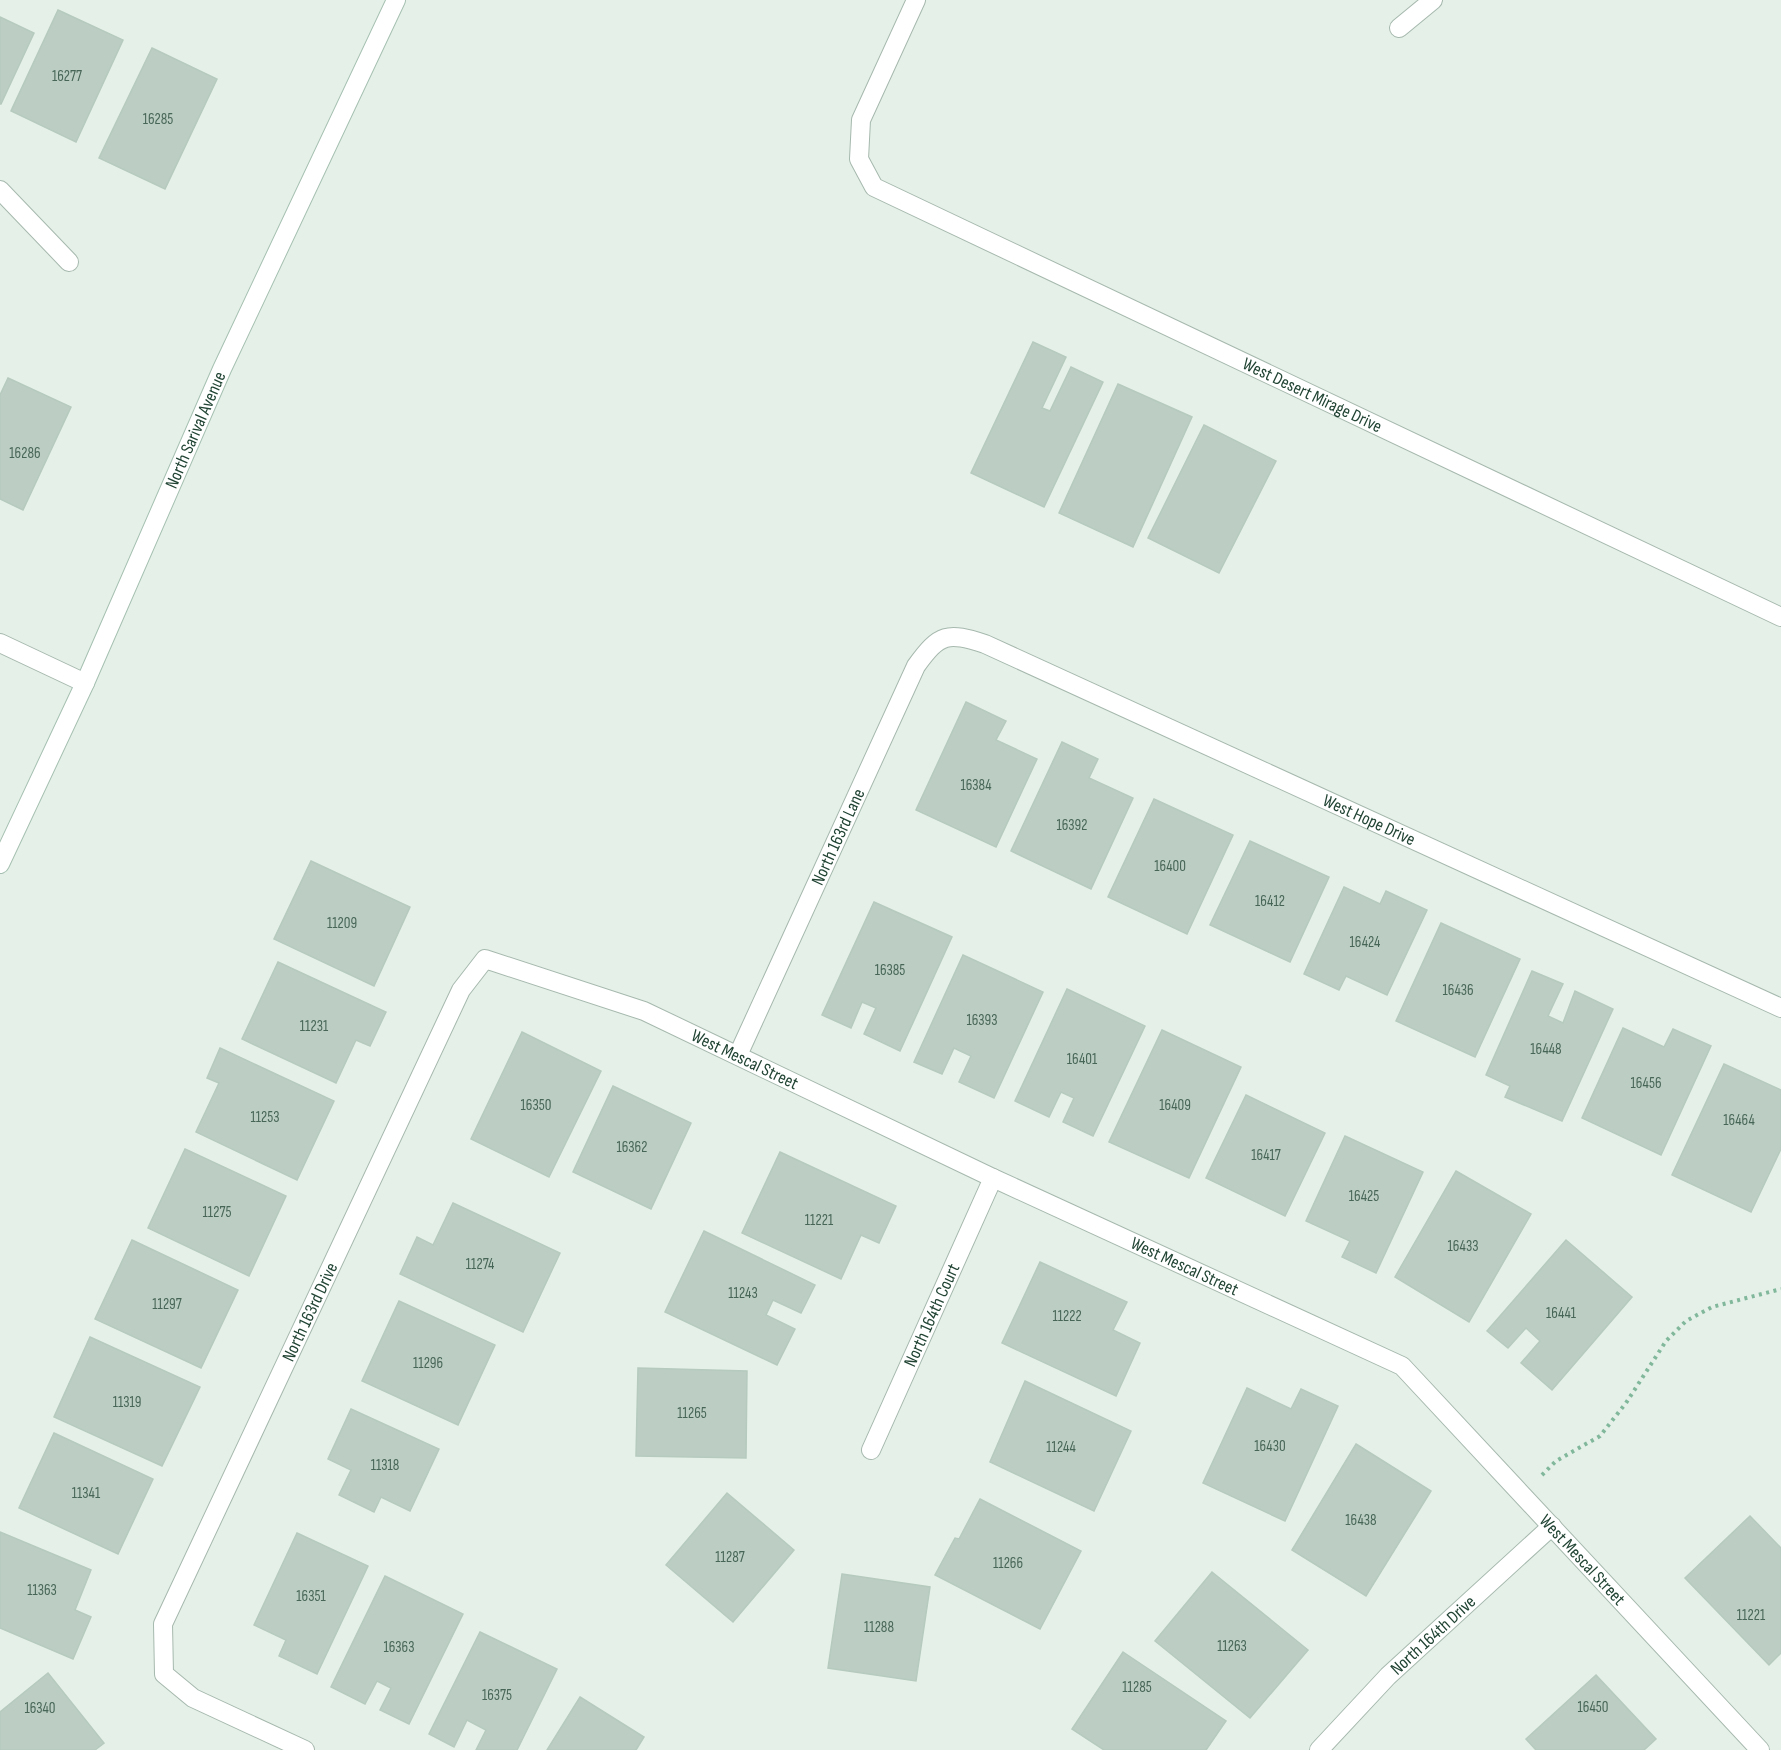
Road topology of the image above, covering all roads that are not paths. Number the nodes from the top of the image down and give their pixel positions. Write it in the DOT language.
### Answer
graph roads {
  1 [pos="396,0"];
  2 [pos="916,0"];
  3 [pos="1433,0"];
  4 [pos="1399,28"];
  5 [pos="0,190"];
  6 [pos="69,262"];
  7 [pos="1781,616"];
  8 [pos="956,635"];
  9 [pos="0,643"];
  10 [pos="85,683"];
  11 [pos="0,864"];
  12 [pos="485,958"];
  13 [pos="1781,1008"];
  14 [pos="738,1055"];
  15 [pos="993,1178"];
  16 [pos="871,1450"];
  17 [pos="1552,1526"];
  18 [pos="300,1749"];
  19 [pos="1318,1750"];
  20 [pos="1760,1750"];
  1 -- 10 [label="street, North Sarival Avenue"];
  2 -- 7 [label="street, West Desert Mirage Drive"];
  3 -- 4 [label="street"];
  5 -- 6 [label="street"];
  8 -- 13 [label="street, West Hope Drive"];
  8 -- 14 [label="street, North 163rd Lane"];
  9 -- 10 [label="street"];
  10 -- 11 [label="street, North Sarival Avenue"];
  12 -- 14 [label="street, West Mescal Street"];
  12 -- 18 [label="street, North 163rd Drive"];
  14 -- 15 [label="street, West Mescal Street"];
  15 -- 16 [label="street, North 164th Court"];
  15 -- 17 [label="street, West Mescal Street"];
  17 -- 19 [label="street, North 164th Drive"];
  17 -- 20 [label="street, West Mescal Street"];
}
